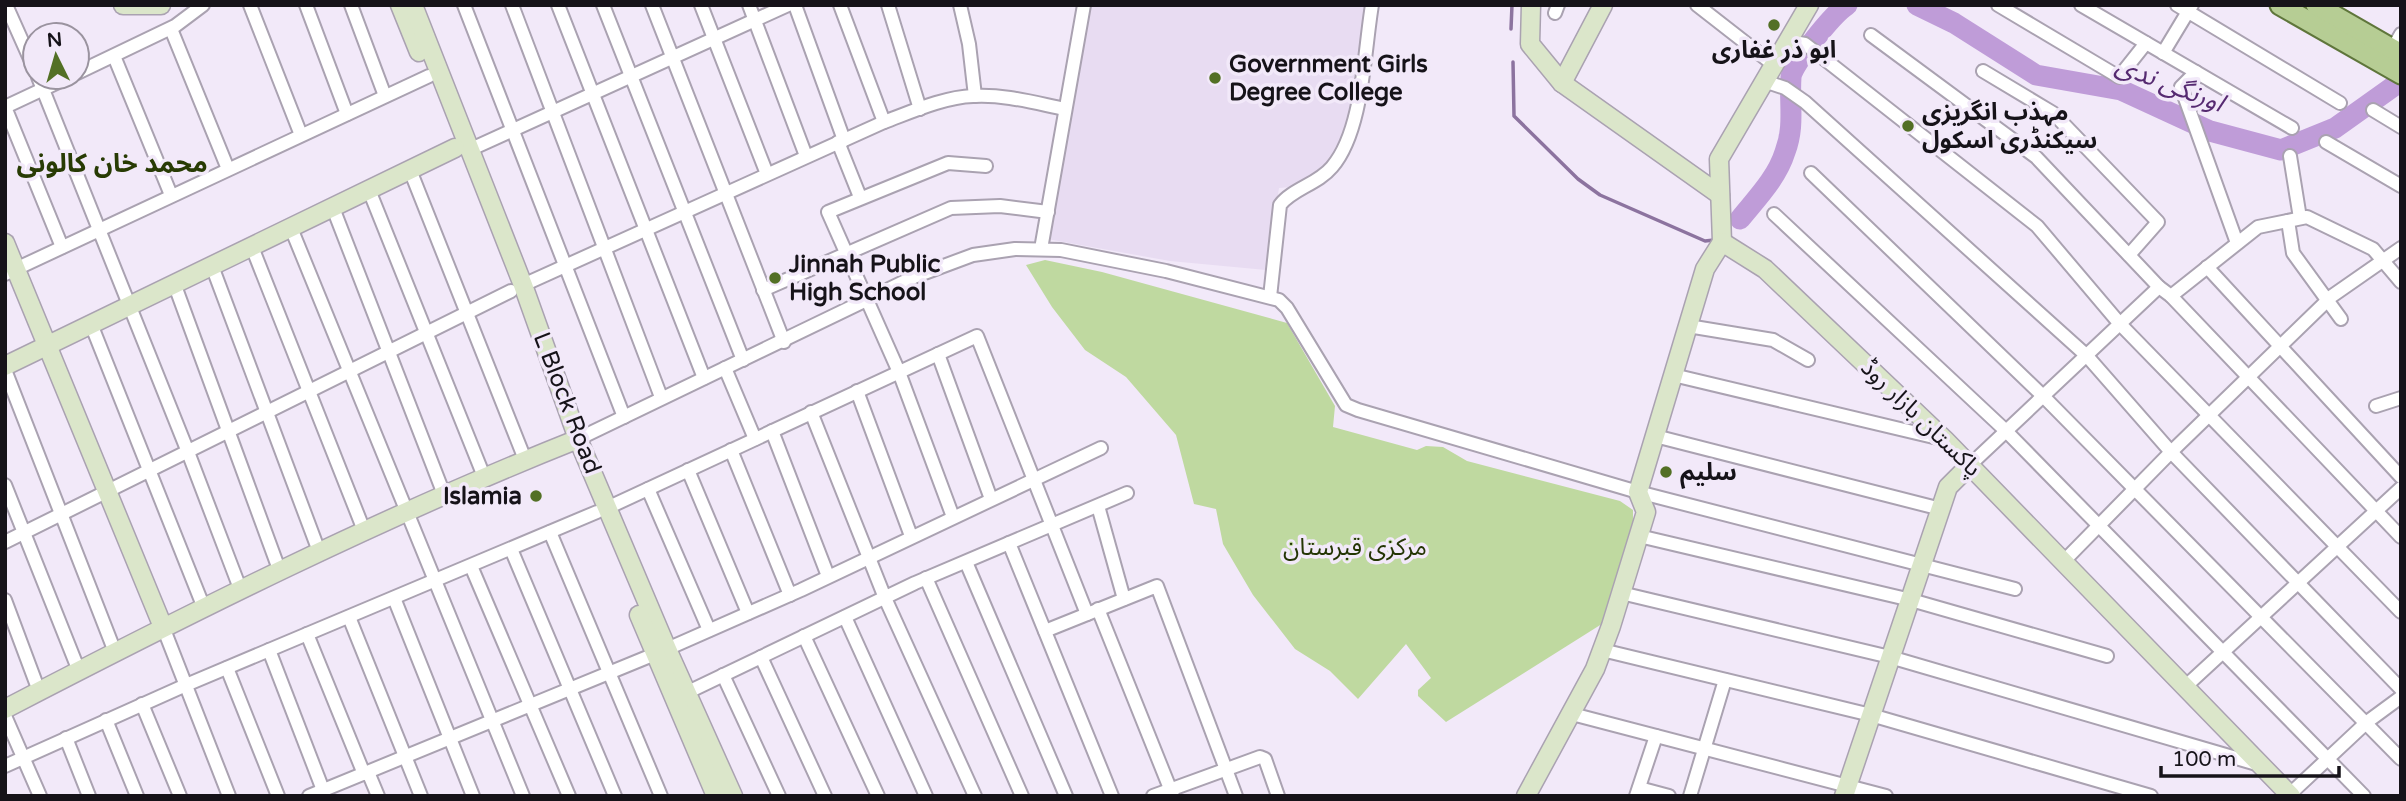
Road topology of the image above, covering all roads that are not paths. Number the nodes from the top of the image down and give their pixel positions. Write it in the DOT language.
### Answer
graph roads {
  1 [pos="6,5"];
  2 [pos="123,5"];
  3 [pos="161,5"];
  4 [pos="204,5"];
  5 [pos="250,5"];
  6 [pos="306,5"];
  7 [pos="351,5"];
  8 [pos="464,5"];
  9 [pos="512,5"];
  10 [pos="558,5"];
  11 [pos="603,5"];
  12 [pos="652,5"];
  13 [pos="701,5"];
  14 [pos="749,5"];
  15 [pos="788,5"];
  16 [pos="795,5"];
  17 [pos="840,5"];
  18 [pos="888,5"];
  19 [pos="960,5"];
  20 [pos="1084,5"];
  21 [pos="1372,5"];
  22 [pos="1531,5"];
  23 [pos="1603,5"];
  24 [pos="1697,5"];
  25 [pos="1998,5"];
  26 [pos="2081,5"];
  27 [pos="2280,5"];
  28 [pos="2316,5"];
  29 [pos="414,7"];
  30 [pos="2185,7"];
  31 [pos="1803,8"];
  32 [pos="754,19"];
  33 [pos="171,29"];
  34 [pos="1871,35"];
  35 [pos="714,37"];
  36 [pos="21,39"];
  37 [pos="1797,43"];
  38 [pos="2146,43"];
  39 [pos="2163,53"];
  40 [pos="114,56"];
  41 [pos="671,56"];
  42 [pos="2395,57"];
  43 [pos="1774,65"];
  44 [pos="91,67"];
  45 [pos="1983,71"];
  46 [pos="2196,72"];
  47 [pos="630,75"];
  48 [pos="429,76"];
  49 [pos="1764,82"];
  50 [pos="1562,83"];
  51 [pos="29,91"];
  52 [pos="44,91"];
  53 [pos="591,94"];
  54 [pos="384,96"];
  55 [pos="975,96"];
  56 [pos="2340,103"];
  57 [pos="920,109"];
  58 [pos="1066,109"];
  59 [pos="2373,110"];
  60 [pos="552,112"];
  61 [pos="347,114"];
  62 [pos="884,122"];
  63 [pos="2401,127"];
  64 [pos="2292,128"];
  65 [pos="511,131"];
  66 [pos="301,135"];
  67 [pos="841,141"];
  68 [pos="2326,142"];
  69 [pos="462,149"];
  70 [pos="806,156"];
  71 [pos="2290,156"];
  72 [pos="986,166"];
  73 [pos="228,169"];
  74 [pos="410,170"];
  75 [pos="1811,173"];
  76 [pos="767,174"];
  77 [pos="2401,186"];
  78 [pos="369,190"];
  79 [pos="724,194"];
  80 [pos="171,195"];
  81 [pos="1720,195"];
  82 [pos="860,197"];
  83 [pos="333,208"];
  84 [pos="682,212"];
  85 [pos="1048,212"];
  86 [pos="1774,214"];
  87 [pos="2294,220"];
  88 [pos="99,228"];
  89 [pos="291,228"];
  90 [pos="644,230"];
  91 [pos="1722,242"];
  92 [pos="5,243"];
  93 [pos="2236,243"];
  94 [pos="62,247"];
  95 [pos="252,247"];
  96 [pos="2401,248"];
  97 [pos="602,249"];
  98 [pos="1041,249"];
  99 [pos="845,254"];
  100 [pos="2129,255"];
  101 [pos="2384,262"];
  102 [pos="212,266"];
  103 [pos="564,267"];
  104 [pos="2207,267"];
  105 [pos="10,271"];
  106 [pos="2401,282"];
  107 [pos="174,283"];
  108 [pos="2159,287"];
  109 [pos="517,288"];
  110 [pos="763,290"];
  111 [pos="2171,296"];
  112 [pos="1270,297"];
  113 [pos="867,301"];
  114 [pos="2327,301"];
  115 [pos="129,304"];
  116 [pos="467,313"];
  117 [pos="2341,319"];
  118 [pos="91,324"];
  119 [pos="2120,324"];
  120 [pos="1688,326"];
  121 [pos="428,332"];
  122 [pos="784,342"];
  123 [pos="47,345"];
  124 [pos="2281,345"];
  125 [pos="388,352"];
  126 [pos="939,354"];
  127 [pos="2087,356"];
  128 [pos="743,360"];
  129 [pos="1808,360"];
  130 [pos="5,368"];
  131 [pos="725,368"];
  132 [pos="899,372"];
  133 [pos="348,373"];
  134 [pos="1673,375"];
  135 [pos="704,378"];
  136 [pos="2248,379"];
  137 [pos="857,391"];
  138 [pos="310,392"];
  139 [pos="2043,396"];
  140 [pos="661,397"];
  141 [pos="2401,398"];
  142 [pos="2376,406"];
  143 [pos="811,412"];
  144 [pos="267,413"];
  145 [pos="2210,415"];
  146 [pos="624,416"];
  147 [pos="772,430"];
  148 [pos="2006,431"];
  149 [pos="227,432"];
  150 [pos="1655,436"];
  151 [pos="755,439"];
  152 [pos="573,440"];
  153 [pos="1945,440"];
  154 [pos="1101,448"];
  155 [pos="731,450"];
  156 [pos="188,452"];
  157 [pos="2171,452"];
  158 [pos="526,461"];
  159 [pos="1970,465"];
  160 [pos="688,470"];
  161 [pos="150,471"];
  162 [pos="2401,477"];
  163 [pos="1036,478"];
  164 [pos="485,479"];
  165 [pos="5,485"];
  166 [pos="2401,488"];
  167 [pos="648,489"];
  168 [pos="2134,489"];
  169 [pos="108,492"];
  170 [pos="1638,492"];
  171 [pos="1127,493"];
  172 [pos="445,497"];
  173 [pos="991,499"];
  174 [pos="1098,506"];
  175 [pos="1941,509"];
  176 [pos="602,510"];
  177 [pos="2375,511"];
  178 [pos="407,513"];
  179 [pos="63,514"];
  180 [pos="953,517"];
  181 [pos="1053,525"];
  182 [pos="2100,525"];
  183 [pos="23,533"];
  184 [pos="365,533"];
  185 [pos="550,533"];
  186 [pos="911,536"];
  187 [pos="1639,536"];
  188 [pos="2401,537"];
  189 [pos="5,542"];
  190 [pos="1009,543"];
  191 [pos="2336,546"];
  192 [pos="511,549"];
  193 [pos="320,554"];
  194 [pos="867,556"];
  195 [pos="2064,561"];
  196 [pos="966,562"];
  197 [pos="1923,565"];
  198 [pos="471,566"];
  199 [pos="280,572"];
  200 [pos="828,576"];
  201 [pos="926,578"];
  202 [pos="434,582"];
  203 [pos="2297,582"];
  204 [pos="2015,589"];
  205 [pos="240,591"];
  206 [pos="1621,593"];
  207 [pos="790,595"];
  208 [pos="394,598"];
  209 [pos="885,598"];
  210 [pos="1124,599"];
  211 [pos="5,600"];
  212 [pos="1911,600"];
  213 [pos="204,608"];
  214 [pos="1093,611"];
  215 [pos="2401,612"];
  216 [pos="748,613"];
  217 [pos="349,617"];
  218 [pos="845,617"];
  219 [pos="2259,617"];
  220 [pos="163,627"];
  221 [pos="709,630"];
  222 [pos="1045,631"];
  223 [pos="307,635"];
  224 [pos="804,636"];
  225 [pos="269,650"];
  226 [pos="1602,650"];
  227 [pos="661,651"];
  228 [pos="115,652"];
  229 [pos="2222,652"];
  230 [pos="2107,656"];
  231 [pos="761,657"];
  232 [pos="1890,657"];
  233 [pos="227,668"];
  234 [pos="79,671"];
  235 [pos="609,673"];
  236 [pos="723,675"];
  237 [pos="1725,680"];
  238 [pos="186,685"];
  239 [pos="2186,686"];
  240 [pos="2401,689"];
  241 [pos="570,690"];
  242 [pos="39,691"];
  243 [pos="686,693"];
  244 [pos="2401,697"];
  245 [pos="142,704"];
  246 [pos="531,706"];
  247 [pos="5,709"];
  248 [pos="1572,714"];
  249 [pos="1871,715"];
  250 [pos="5,716"];
  251 [pos="106,720"];
  252 [pos="492,722"];
  253 [pos="2367,722"];
  254 [pos="1656,736"];
  255 [pos="66,738"];
  256 [pos="450,739"];
  257 [pos="1704,748"];
  258 [pos="24,757"];
  259 [pos="406,757"];
  260 [pos="2328,758"];
  261 [pos="2401,759"];
  262 [pos="5,766"];
  263 [pos="2262,766"];
  264 [pos="1226,770"];
  265 [pos="366,773"];
  266 [pos="332,790"];
  267 [pos="1845,791"];
  268 [pos="1171,792"];
  269 [pos="1638,792"];
  270 [pos="711,794"];
  271 [pos="2290,795"];
  272 [pos="40,796"];
  273 [pos="89,796"];
  274 [pos="137,796"];
  275 [pos="180,796"];
  276 [pos="229,796"];
  277 [pos="278,796"];
  278 [pos="309,796"];
  279 [pos="378,796"];
  280 [pos="421,796"];
  281 [pos="473,796"];
  282 [pos="523,796"];
  283 [pos="569,796"];
  284 [pos="615,796"];
  285 [pos="661,796"];
  286 [pos="733,796"];
  287 [pos="779,796"];
  288 [pos="825,796"];
  289 [pos="878,796"];
  290 [pos="926,796"];
  291 [pos="975,796"];
  292 [pos="1021,796"];
  293 [pos="1066,796"];
  294 [pos="1112,796"];
  295 [pos="1153,796"];
  296 [pos="1236,796"];
  297 [pos="1278,796"];
  298 [pos="1526,796"];
  299 [pos="1669,796"];
  300 [pos="1690,796"];
  301 [pos="1886,796"];
  302 [pos="2151,796"];
  303 [pos="2364,796"];
  1 -- 36 [label="street"];
  2 -- 3 [label="street"];
  4 -- 33 [label="street"];
  5 -- 66 [label="street"];
  6 -- 61 [label="street"];
  7 -- 54 [label="street"];
  8 -- 65 [label="street"];
  9 -- 60 [label="street"];
  10 -- 53 [label="street"];
  11 -- 47 [label="street"];
  12 -- 41 [label="street"];
  13 -- 35 [label="street"];
  14 -- 32 [label="street"];
  15 -- 32 [label="street"];
  16 -- 67 [label="street"];
  17 -- 62 [label="street"];
  18 -- 57 [label="street"];
  19 -- 55 [label="street"];
  20 -- 58 [label="street"];
  21 -- 112 [label="street"];
  22 -- 50 [label="street"];
  23 -- 50 [label="street"];
  24 -- 43 [label="street"];
  25 -- 38 [label="street"];
  26 -- 38 [label="street"];
  27 -- 42 [label="main road"];
  28 -- 42 [label="main road"];
  29 -- 48 [label="street, L Block Road"];
  29 -- 69 [label="street, L Block Road"];
  30 -- 39 [label="street"];
  30 -- 56 [label="street"];
  31 -- 37 [label="street"];
  32 -- 35 [label="street"];
  32 -- 70 [label="street"];
  33 -- 40 [label="street"];
  33 -- 73 [label="street"];
  34 -- 100 [label="street"];
  35 -- 41 [label="street"];
  35 -- 76 [label="street"];
  37 -- 43 [label="street"];
  37 -- 119 [label="street"];
  38 -- 39 [label="street"];
  39 -- 46 [label="street"];
  40 -- 44 [label="street"];
  40 -- 80 [label="street"];
  41 -- 47 [label="street"];
  41 -- 79 [label="street"];
  43 -- 49 [label="street"];
  45 -- 100 [label="street"];
  46 -- 64 [label="street"];
  46 -- 93 [label="street"];
  47 -- 53 [label="street"];
  47 -- 84 [label="street"];
  48 -- 54 [label="street"];
  48 -- 69 [label="street, L Block Road"];
  49 -- 81 [label="street"];
  49 -- 127 [label="street"];
  50 -- 81 [label="street"];
  51 -- 94 [label="street"];
  52 -- 88 [label="street"];
  53 -- 60 [label="street"];
  53 -- 90 [label="street"];
  54 -- 61 [label="street"];
  55 -- 57 [label="street"];
  55 -- 58 [label="street"];
  57 -- 62 [label="street"];
  58 -- 85 [label="street"];
  59 -- 63 [label="street"];
  60 -- 65 [label="street"];
  60 -- 97 [label="street"];
  61 -- 66 [label="street"];
  62 -- 67 [label="street"];
  65 -- 69 [label="street"];
  65 -- 103 [label="street"];
  66 -- 73 [label="street"];
  67 -- 70 [label="street"];
  67 -- 82 [label="street"];
  68 -- 77 [label="street"];
  69 -- 74 [label="street"];
  69 -- 109 [label="street, L Block Road"];
  70 -- 76 [label="street"];
  71 -- 87 [label="street"];
  72 -- 82 [label="street"];
  73 -- 80 [label="street"];
  74 -- 78 [label="street"];
  74 -- 116 [label="street"];
  75 -- 139 [label="street"];
  76 -- 79 [label="street"];
  78 -- 83 [label="street"];
  78 -- 121 [label="street"];
  79 -- 84 [label="street"];
  79 -- 110 [label="street"];
  80 -- 88 [label="street"];
  81 -- 91 [label="street"];
  82 -- 99 [label="street"];
  83 -- 89 [label="street"];
  83 -- 125 [label="street"];
  84 -- 90 [label="street"];
  84 -- 128 [label="street"];
  85 -- 98 [label="street"];
  85 -- 99 [label="street"];
  86 -- 148 [label="street"];
  87 -- 93 [label="street"];
  87 -- 101 [label="street"];
  87 -- 114 [label="street"];
  88 -- 94 [label="street"];
  88 -- 115 [label="street"];
  89 -- 95 [label="street"];
  89 -- 133 [label="street"];
  90 -- 97 [label="street"];
  90 -- 135 [label="street"];
  91 -- 120 [label="street"];
  91 -- 153 [label="street, پاکستان بازار روڈ"];
  92 -- 105 [label="street"];
  93 -- 104 [label="street"];
  94 -- 105 [label="street"];
  95 -- 102 [label="street"];
  95 -- 138 [label="street"];
  96 -- 101 [label="street"];
  97 -- 103 [label="street"];
  97 -- 140 [label="street"];
  98 -- 112 [label="street"];
  98 -- 113 [label="street"];
  99 -- 110 [label="street"];
  99 -- 113 [label="street"];
  100 -- 108 [label="street"];
  101 -- 106 [label="street"];
  101 -- 114 [label="street"];
  102 -- 107 [label="street"];
  102 -- 144 [label="street"];
  103 -- 109 [label="street"];
  103 -- 146 [label="street"];
  104 -- 111 [label="street"];
  104 -- 124 [label="street"];
  105 -- 123 [label="street"];
  107 -- 115 [label="street"];
  107 -- 149 [label="street"];
  108 -- 111 [label="street"];
  108 -- 119 [label="street"];
  109 -- 116 [label="street"];
  109 -- 152 [label="street, L Block Road"];
  110 -- 122 [label="street"];
  111 -- 136 [label="street"];
  112 -- 170 [label="street"];
  113 -- 122 [label="street"];
  113 -- 132 [label="street"];
  114 -- 117 [label="street"];
  114 -- 124 [label="street"];
  115 -- 118 [label="street"];
  115 -- 156 [label="street"];
  116 -- 121 [label="street"];
  116 -- 158 [label="street"];
  118 -- 123 [label="street"];
  118 -- 161 [label="street"];
  119 -- 127 [label="street"];
  119 -- 145 [label="street"];
  120 -- 129 [label="street"];
  120 -- 134 [label="street"];
  121 -- 125 [label="street"];
  121 -- 164 [label="street"];
  122 -- 128 [label="street"];
  123 -- 130 [label="street"];
  123 -- 169 [label="street"];
  124 -- 136 [label="street"];
  124 -- 162 [label="street"];
  125 -- 133 [label="street"];
  125 -- 172 [label="street"];
  126 -- 132 [label="street"];
  126 -- 163 [label="street"];
  126 -- 173 [label="street"];
  127 -- 139 [label="street"];
  127 -- 157 [label="street"];
  128 -- 131 [label="street"];
  130 -- 179 [label="street"];
  131 -- 135 [label="street"];
  131 -- 151 [label="street"];
  132 -- 137 [label="street"];
  132 -- 180 [label="street"];
  133 -- 138 [label="street"];
  133 -- 178 [label="street"];
  134 -- 150 [label="street"];
  134 -- 153 [label="street"];
  135 -- 140 [label="street"];
  136 -- 145 [label="street"];
  136 -- 177 [label="street"];
  137 -- 143 [label="street"];
  137 -- 186 [label="street"];
  138 -- 144 [label="street"];
  138 -- 184 [label="street"];
  139 -- 148 [label="street"];
  139 -- 168 [label="street"];
  140 -- 146 [label="street"];
  141 -- 142 [label="street"];
  143 -- 147 [label="street"];
  143 -- 194 [label="street"];
  144 -- 149 [label="street"];
  144 -- 193 [label="street"];
  145 -- 157 [label="street"];
  145 -- 191 [label="street"];
  146 -- 152 [label="street"];
  147 -- 151 [label="street"];
  147 -- 200 [label="street"];
  148 -- 159 [label="street"];
  148 -- 182 [label="street"];
  149 -- 156 [label="street"];
  149 -- 199 [label="street"];
  150 -- 170 [label="street"];
  150 -- 175 [label="street"];
  151 -- 155 [label="street"];
  152 -- 158 [label="street"];
  152 -- 176 [label="street, L Block Road"];
  153 -- 159 [label="street, پاکستان بازار روڈ"];
  154 -- 163 [label="street"];
  155 -- 160 [label="street"];
  155 -- 207 [label="street"];
  156 -- 161 [label="street"];
  156 -- 205 [label="street"];
  157 -- 168 [label="street"];
  157 -- 203 [label="street"];
  158 -- 164 [label="street"];
  159 -- 175 [label="street"];
  159 -- 195 [label="street, پاکستان بازار روڈ"];
  160 -- 167 [label="street"];
  160 -- 216 [label="street"];
  161 -- 169 [label="street"];
  161 -- 213 [label="street"];
  163 -- 173 [label="street"];
  163 -- 181 [label="street"];
  164 -- 172 [label="street"];
  165 -- 183 [label="street"];
  166 -- 177 [label="street"];
  167 -- 176 [label="street"];
  167 -- 221 [label="street"];
  168 -- 182 [label="street"];
  168 -- 219 [label="street"];
  169 -- 179 [label="street"];
  169 -- 220 [label="street"];
  170 -- 187 [label="street"];
  170 -- 197 [label="street"];
  171 -- 174 [label="street"];
  172 -- 178 [label="street"];
  173 -- 180 [label="street"];
  174 -- 181 [label="street"];
  174 -- 210 [label="street"];
  175 -- 197 [label="street"];
  176 -- 185 [label="street"];
  176 -- 227 [label="street, L Block Road"];
  177 -- 188 [label="street"];
  177 -- 191 [label="street"];
  178 -- 184 [label="street"];
  178 -- 202 [label="street"];
  179 -- 183 [label="street"];
  179 -- 228 [label="street"];
  180 -- 186 [label="street"];
  181 -- 190 [label="street"];
  181 -- 214 [label="street"];
  182 -- 195 [label="street"];
  182 -- 229 [label="street"];
  183 -- 189 [label="street"];
  183 -- 234 [label="street"];
  184 -- 193 [label="street"];
  185 -- 192 [label="street"];
  185 -- 235 [label="street"];
  186 -- 194 [label="street"];
  187 -- 206 [label="street"];
  187 -- 212 [label="street"];
  190 -- 196 [label="street"];
  190 -- 222 [label="street"];
  191 -- 203 [label="street"];
  191 -- 215 [label="street"];
  192 -- 198 [label="street"];
  192 -- 241 [label="street"];
  193 -- 199 [label="street"];
  194 -- 200 [label="street"];
  194 -- 209 [label="street"];
  195 -- 239 [label="street, پاکستان بازار روڈ"];
  196 -- 201 [label="street"];
  196 -- 293 [label="street"];
  197 -- 204 [label="street"];
  197 -- 212 [label="street"];
  198 -- 202 [label="street"];
  198 -- 246 [label="street"];
  199 -- 205 [label="street"];
  200 -- 207 [label="street"];
  201 -- 209 [label="street"];
  201 -- 292 [label="street"];
  202 -- 208 [label="street"];
  202 -- 252 [label="street"];
  203 -- 219 [label="street"];
  203 -- 240 [label="street"];
  205 -- 213 [label="street"];
  206 -- 226 [label="street"];
  206 -- 232 [label="street"];
  207 -- 216 [label="street"];
  208 -- 217 [label="street"];
  208 -- 256 [label="street"];
  209 -- 218 [label="street"];
  209 -- 291 [label="street"];
  210 -- 214 [label="street"];
  210 -- 264 [label="street"];
  211 -- 242 [label="street"];
  212 -- 230 [label="street"];
  212 -- 232 [label="street"];
  213 -- 220 [label="street"];
  214 -- 222 [label="street"];
  214 -- 268 [label="street"];
  216 -- 221 [label="street"];
  217 -- 223 [label="street"];
  217 -- 259 [label="street"];
  218 -- 224 [label="street"];
  218 -- 290 [label="street"];
  219 -- 229 [label="street"];
  219 -- 253 [label="street"];
  220 -- 228 [label="street"];
  220 -- 238 [label="street"];
  221 -- 227 [label="street"];
  222 -- 294 [label="street"];
  223 -- 225 [label="street"];
  223 -- 265 [label="street"];
  224 -- 231 [label="street"];
  224 -- 289 [label="street"];
  225 -- 233 [label="street"];
  225 -- 266 [label="street"];
  226 -- 237 [label="street"];
  226 -- 248 [label="street"];
  227 -- 235 [label="street"];
  227 -- 243 [label="street, L Block Road"];
  227 -- 270 [label="street, L Block Road"];
  228 -- 234 [label="street"];
  229 -- 239 [label="street"];
  229 -- 260 [label="street"];
  231 -- 236 [label="street"];
  231 -- 288 [label="street"];
  232 -- 249 [label="street"];
  232 -- 263 [label="street"];
  233 -- 238 [label="street"];
  233 -- 277 [label="street"];
  234 -- 242 [label="street"];
  235 -- 241 [label="street"];
  235 -- 285 [label="street"];
  236 -- 243 [label="street"];
  236 -- 287 [label="street"];
  237 -- 249 [label="street"];
  237 -- 257 [label="street"];
  238 -- 245 [label="street"];
  238 -- 276 [label="street"];
  239 -- 263 [label="street, پاکستان بازار روڈ"];
  241 -- 246 [label="street"];
  241 -- 284 [label="street"];
  242 -- 247 [label="street"];
  243 -- 286 [label="street, L Block Road"];
  244 -- 253 [label="street"];
  245 -- 251 [label="street"];
  245 -- 275 [label="street"];
  246 -- 252 [label="street"];
  246 -- 283 [label="street"];
  248 -- 254 [label="street"];
  248 -- 298 [label="street"];
  249 -- 267 [label="street"];
  249 -- 302 [label="street"];
  250 -- 258 [label="street"];
  251 -- 255 [label="street"];
  251 -- 274 [label="street"];
  252 -- 256 [label="street"];
  252 -- 282 [label="street"];
  253 -- 260 [label="street"];
  253 -- 261 [label="street"];
  254 -- 257 [label="street"];
  254 -- 269 [label="street"];
  255 -- 258 [label="street"];
  255 -- 273 [label="street"];
  256 -- 259 [label="street"];
  256 -- 281 [label="street"];
  257 -- 267 [label="street"];
  257 -- 300 [label="street"];
  258 -- 262 [label="street"];
  258 -- 272 [label="street"];
  259 -- 265 [label="street"];
  259 -- 280 [label="street"];
  260 -- 271 [label="street"];
  260 -- 303 [label="street"];
  263 -- 271 [label="street, پاکستان بازار روڈ"];
  264 -- 268 [label="street"];
  264 -- 296 [label="street"];
  264 -- 297 [label="street"];
  265 -- 266 [label="street"];
  265 -- 279 [label="street"];
  266 -- 278 [label="street"];
  267 -- 301 [label="street"];
  268 -- 295 [label="street"];
  269 -- 299 [label="street"];
}
